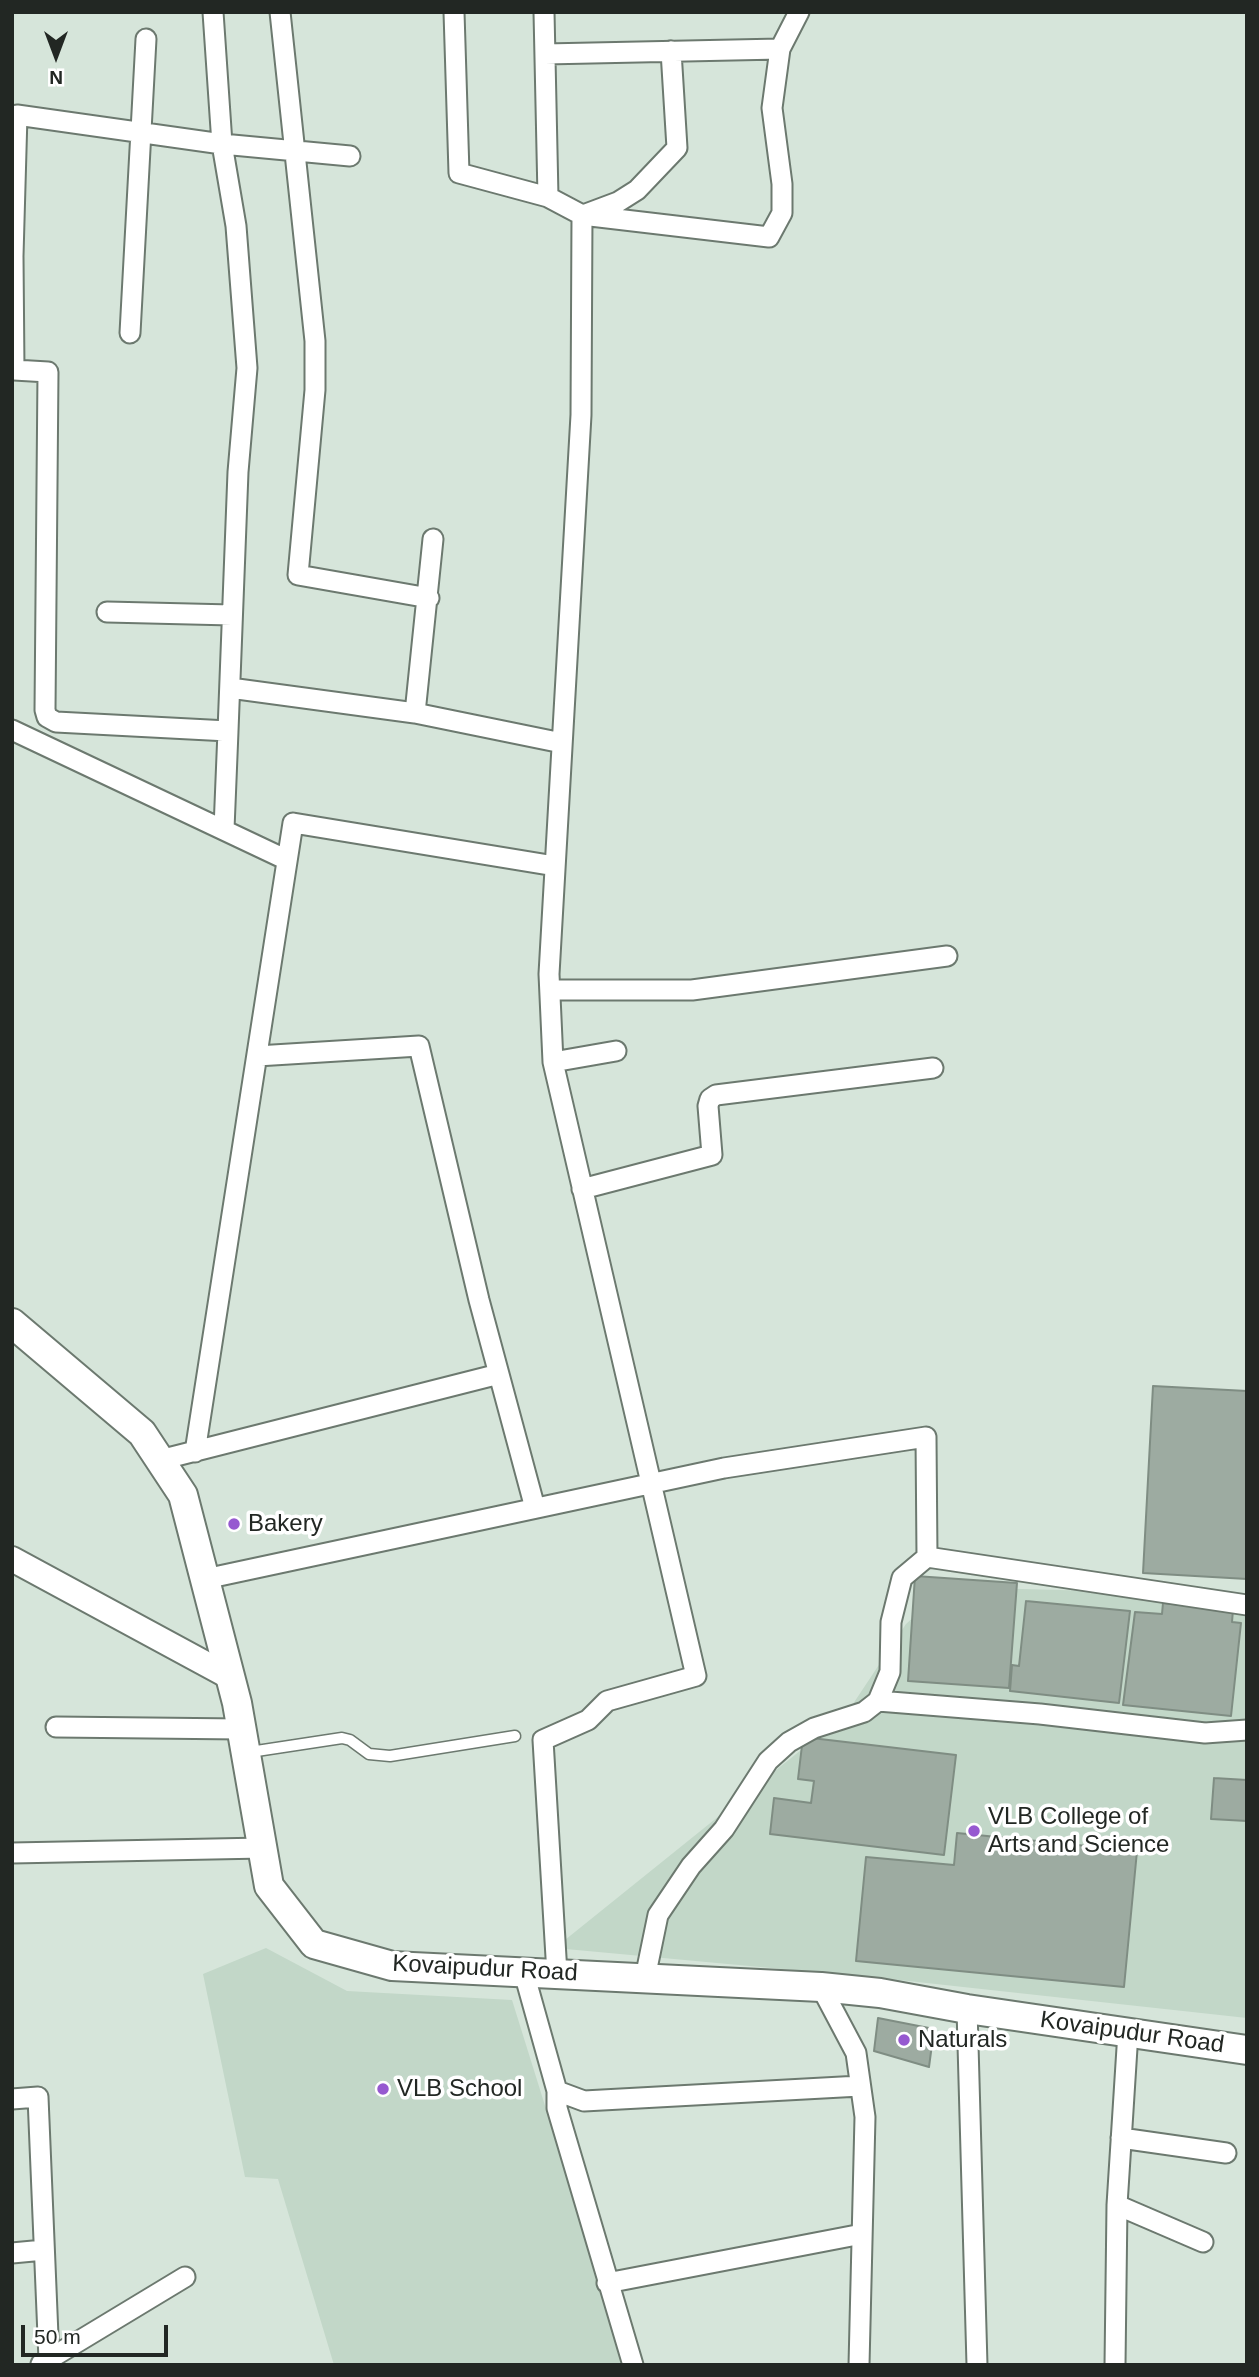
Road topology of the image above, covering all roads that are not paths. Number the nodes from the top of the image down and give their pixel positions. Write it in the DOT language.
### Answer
graph roads {
  1 [pos="213,12"];
  2 [pos="280,12"];
  3 [pos="454,12"];
  4 [pos="544,12"];
  5 [pos="799,12"];
  6 [pos="146,39"];
  7 [pos="780,49"];
  8 [pos="671,51"];
  9 [pos="545,54"];
  10 [pos="142,132"];
  11 [pos="222,144"];
  12 [pos="294,150"];
  13 [pos="350,156"];
  14 [pos="548,197"];
  15 [pos="582,215"];
  16 [pos="12,256"];
  17 [pos="130,333"];
  18 [pos="13,370"];
  19 [pos="433,539"];
  20 [pos="429,598"];
  21 [pos="107,612"];
  22 [pos="232,615"];
  23 [pos="230,688"];
  24 [pos="415,713"];
  25 [pos="12,730"];
  26 [pos="228,731"];
  27 [pos="562,743"];
  28 [pos="225,829"];
  29 [pos="287,860"];
  30 [pos="555,866"];
  31 [pos="947,956"];
  32 [pos="550,990"];
  33 [pos="615,1051"];
  34 [pos="257,1056"];
  35 [pos="553,1062"];
  36 [pos="933,1068"];
  37 [pos="582,1189"];
  38 [pos="12,1323"];
  39 [pos="499,1374"];
  40 [pos="195,1452"];
  41 [pos="160,1461"];
  42 [pos="649,1484"];
  43 [pos="535,1508"];
  44 [pos="927,1557"];
  45 [pos="12,1559"];
  46 [pos="205,1579"];
  47 [pos="1247,1605"];
  48 [pos="230,1677"];
  49 [pos="878,1701"];
  50 [pos="56,1727"];
  51 [pos="1247,1730"];
  52 [pos="515,1736"];
  53 [pos="244,1741"];
  54 [pos="263,1848"];
  55 [pos="12,1853"];
  56 [pos="524,1973"];
  57 [pos="557,1974"];
  58 [pos="645,1978"];
  59 [pos="821,1987"];
  60 [pos="967,2009"];
  61 [pos="1128,2032"];
  62 [pos="1247,2050"];
  63 [pos="860,2086"];
  64 [pos="557,2091"];
  65 [pos="12,2099"];
  66 [pos="1121,2138"];
  67 [pos="1226,2153"];
  68 [pos="1117,2206"];
  69 [pos="862,2234"];
  70 [pos="1203,2242"];
  71 [pos="44,2250"];
  72 [pos="12,2253"];
  73 [pos="185,2277"];
  74 [pos="607,2283"];
  75 [pos="44,2362"];
  76 [pos="633,2365"];
  77 [pos="859,2365"];
  78 [pos="977,2365"];
  79 [pos="1115,2365"];
  1 -- 11 [label="street"];
  2 -- 12 [label="street"];
  3 -- 14 [label="street"];
  4 -- 9 [label="street"];
  5 -- 7 [label="street"];
  6 -- 10 [label="street"];
  7 -- 8 [label="street"];
  7 -- 15 [label="street"];
  8 -- 9 [label="street"];
  8 -- 15 [label="street"];
  9 -- 14 [label="street"];
  10 -- 11 [label="street"];
  10 -- 16 [label="street"];
  10 -- 17 [label="street"];
  11 -- 12 [label="street"];
  11 -- 22 [label="street"];
  12 -- 13 [label="street"];
  12 -- 20 [label="street"];
  14 -- 15 [label="street"];
  15 -- 27 [label="street"];
  16 -- 18 [label="street"];
  18 -- 26 [label="street"];
  19 -- 20 [label="street"];
  20 -- 24 [label="street"];
  21 -- 22 [label="street"];
  22 -- 23 [label="street"];
  23 -- 24 [label="street"];
  23 -- 26 [label="street"];
  24 -- 27 [label="street"];
  25 -- 28 [label="street"];
  26 -- 28 [label="street"];
  27 -- 30 [label="street"];
  28 -- 29 [label="street"];
  29 -- 30 [label="street"];
  29 -- 34 [label="street"];
  30 -- 32 [label="street"];
  31 -- 32 [label="street"];
  32 -- 35 [label="street"];
  33 -- 35 [label="street"];
  34 -- 39 [label="street"];
  34 -- 40 [label="street"];
  35 -- 37 [label="street"];
  36 -- 37 [label="street"];
  37 -- 42 [label="street"];
  38 -- 41 [label="main road, Kovaipudur Road"];
  39 -- 40 [label="street"];
  39 -- 43 [label="street"];
  40 -- 41 [label="street"];
  41 -- 46 [label="main road, Kovaipudur Road"];
  42 -- 43 [label="street"];
  42 -- 44 [label="street"];
  42 -- 57 [label="street"];
  43 -- 46 [label="street"];
  44 -- 47 [label="street"];
  44 -- 49 [label="street"];
  45 -- 48 [label="street"];
  46 -- 48 [label="main road, Kovaipudur Road"];
  48 -- 53 [label="main road, Kovaipudur Road"];
  49 -- 51 [label="street"];
  49 -- 58 [label="street"];
  50 -- 53 [label="street"];
  52 -- 53 [label="lane"];
  53 -- 54 [label="main road, Kovaipudur Road"];
  54 -- 55 [label="street"];
  54 -- 56 [label="main road, Kovaipudur Road"];
  56 -- 57 [label="main road, Kovaipudur Road"];
  56 -- 64 [label="street"];
  57 -- 58 [label="main road, Kovaipudur Road"];
  58 -- 59 [label="main road, Kovaipudur Road"];
  59 -- 60 [label="main road, Kovaipudur Road"];
  59 -- 63 [label="street"];
  60 -- 61 [label="main road, Kovaipudur Road"];
  60 -- 78 [label="street"];
  61 -- 62 [label="main road, Kovaipudur Road"];
  61 -- 66 [label="street"];
  63 -- 64 [label="street"];
  63 -- 69 [label="street"];
  64 -- 74 [label="street"];
  65 -- 71 [label="street"];
  66 -- 67 [label="street"];
  66 -- 68 [label="street"];
  68 -- 70 [label="street"];
  68 -- 79 [label="street"];
  69 -- 74 [label="street"];
  69 -- 77 [label="street"];
  71 -- 72 [label="street"];
  71 -- 75 [label="street"];
  73 -- 75 [label="street"];
  74 -- 76 [label="street"];
}
